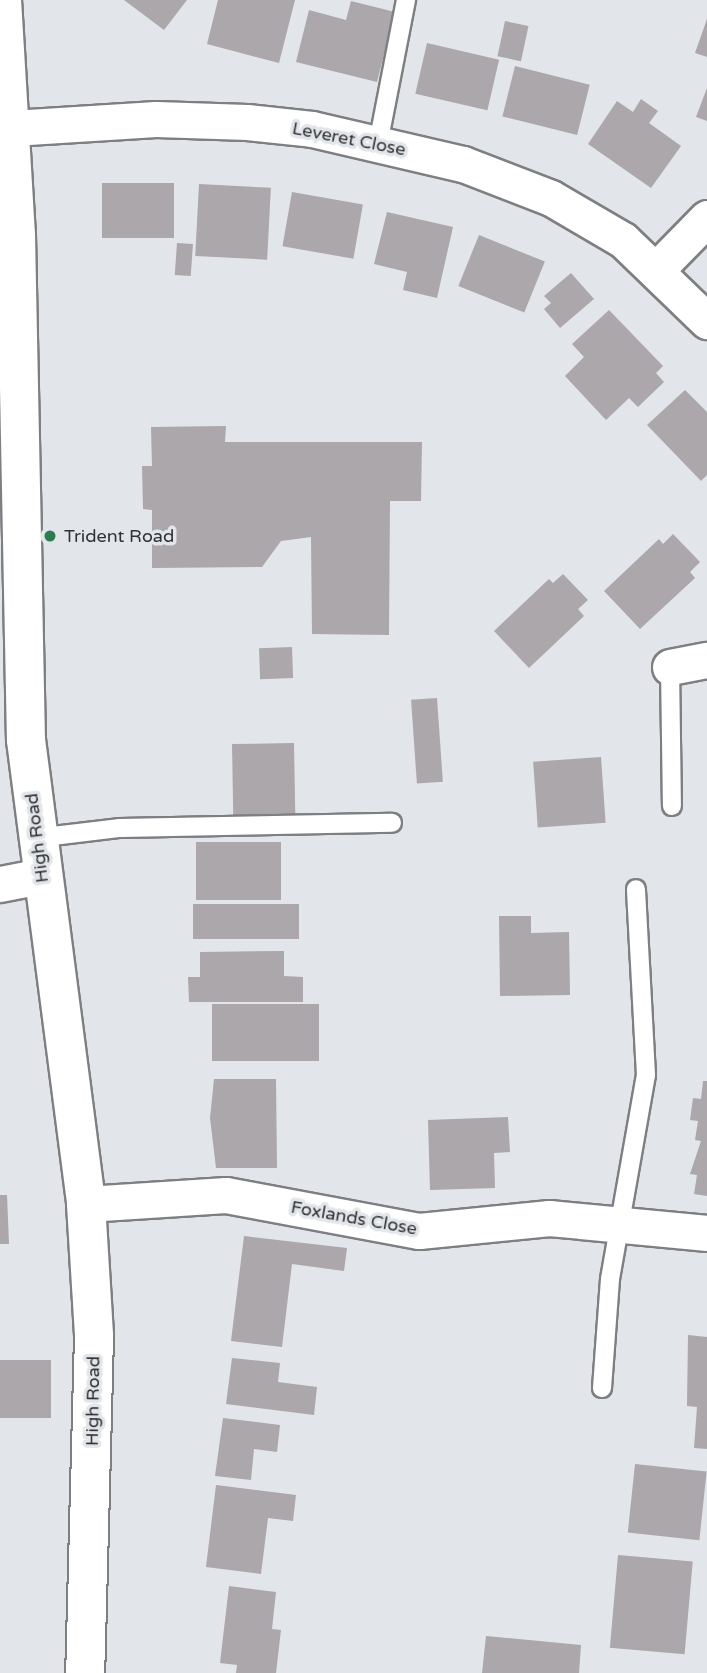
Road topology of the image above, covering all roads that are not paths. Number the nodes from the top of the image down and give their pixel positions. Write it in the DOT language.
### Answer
graph roads {
  1 [pos="2,0"];
  2 [pos="406,0"];
  3 [pos="12,128"];
  4 [pos="378,144"];
  5 [pos="707,218"];
  6 [pos="658,268"];
  7 [pos="707,321"];
  8 [pos="7,348"];
  9 [pos="11,641"];
  10 [pos="707,660"];
  11 [pos="670,667"];
  12 [pos="672,806"];
  13 [pos="392,823"];
  14 [pos="36,838"];
  15 [pos="41,876"];
  16 [pos="0,884"];
  17 [pos="636,889"];
  18 [pos="86,1204"];
  19 [pos="618,1224"];
  20 [pos="707,1233"];
  21 [pos="602,1388"];
  22 [pos="85,1673"];
  1 -- 3 [label="street, High Road"];
  2 -- 4 [label="lane"];
  3 -- 4 [label="street, Leveret Close"];
  3 -- 8 [label="street, High Road"];
  4 -- 6 [label="street, Leveret Close"];
  5 -- 6 [label="street"];
  6 -- 7 [label="street, Leveret Close"];
  8 -- 9 [label="street, High Road"];
  9 -- 14 [label="street, High Road"];
  10 -- 11 [label="street"];
  11 -- 12 [label="lane"];
  13 -- 14 [label="lane"];
  14 -- 15 [label="street, High Road"];
  15 -- 16 [label="street"];
  15 -- 18 [label="street, High Road"];
  17 -- 19 [label="lane"];
  18 -- 19 [label="street, Foxlands Close"];
  18 -- 22 [label="street, High Road"];
  19 -- 20 [label="street, Foxlands Close"];
  19 -- 21 [label="lane"];
}
